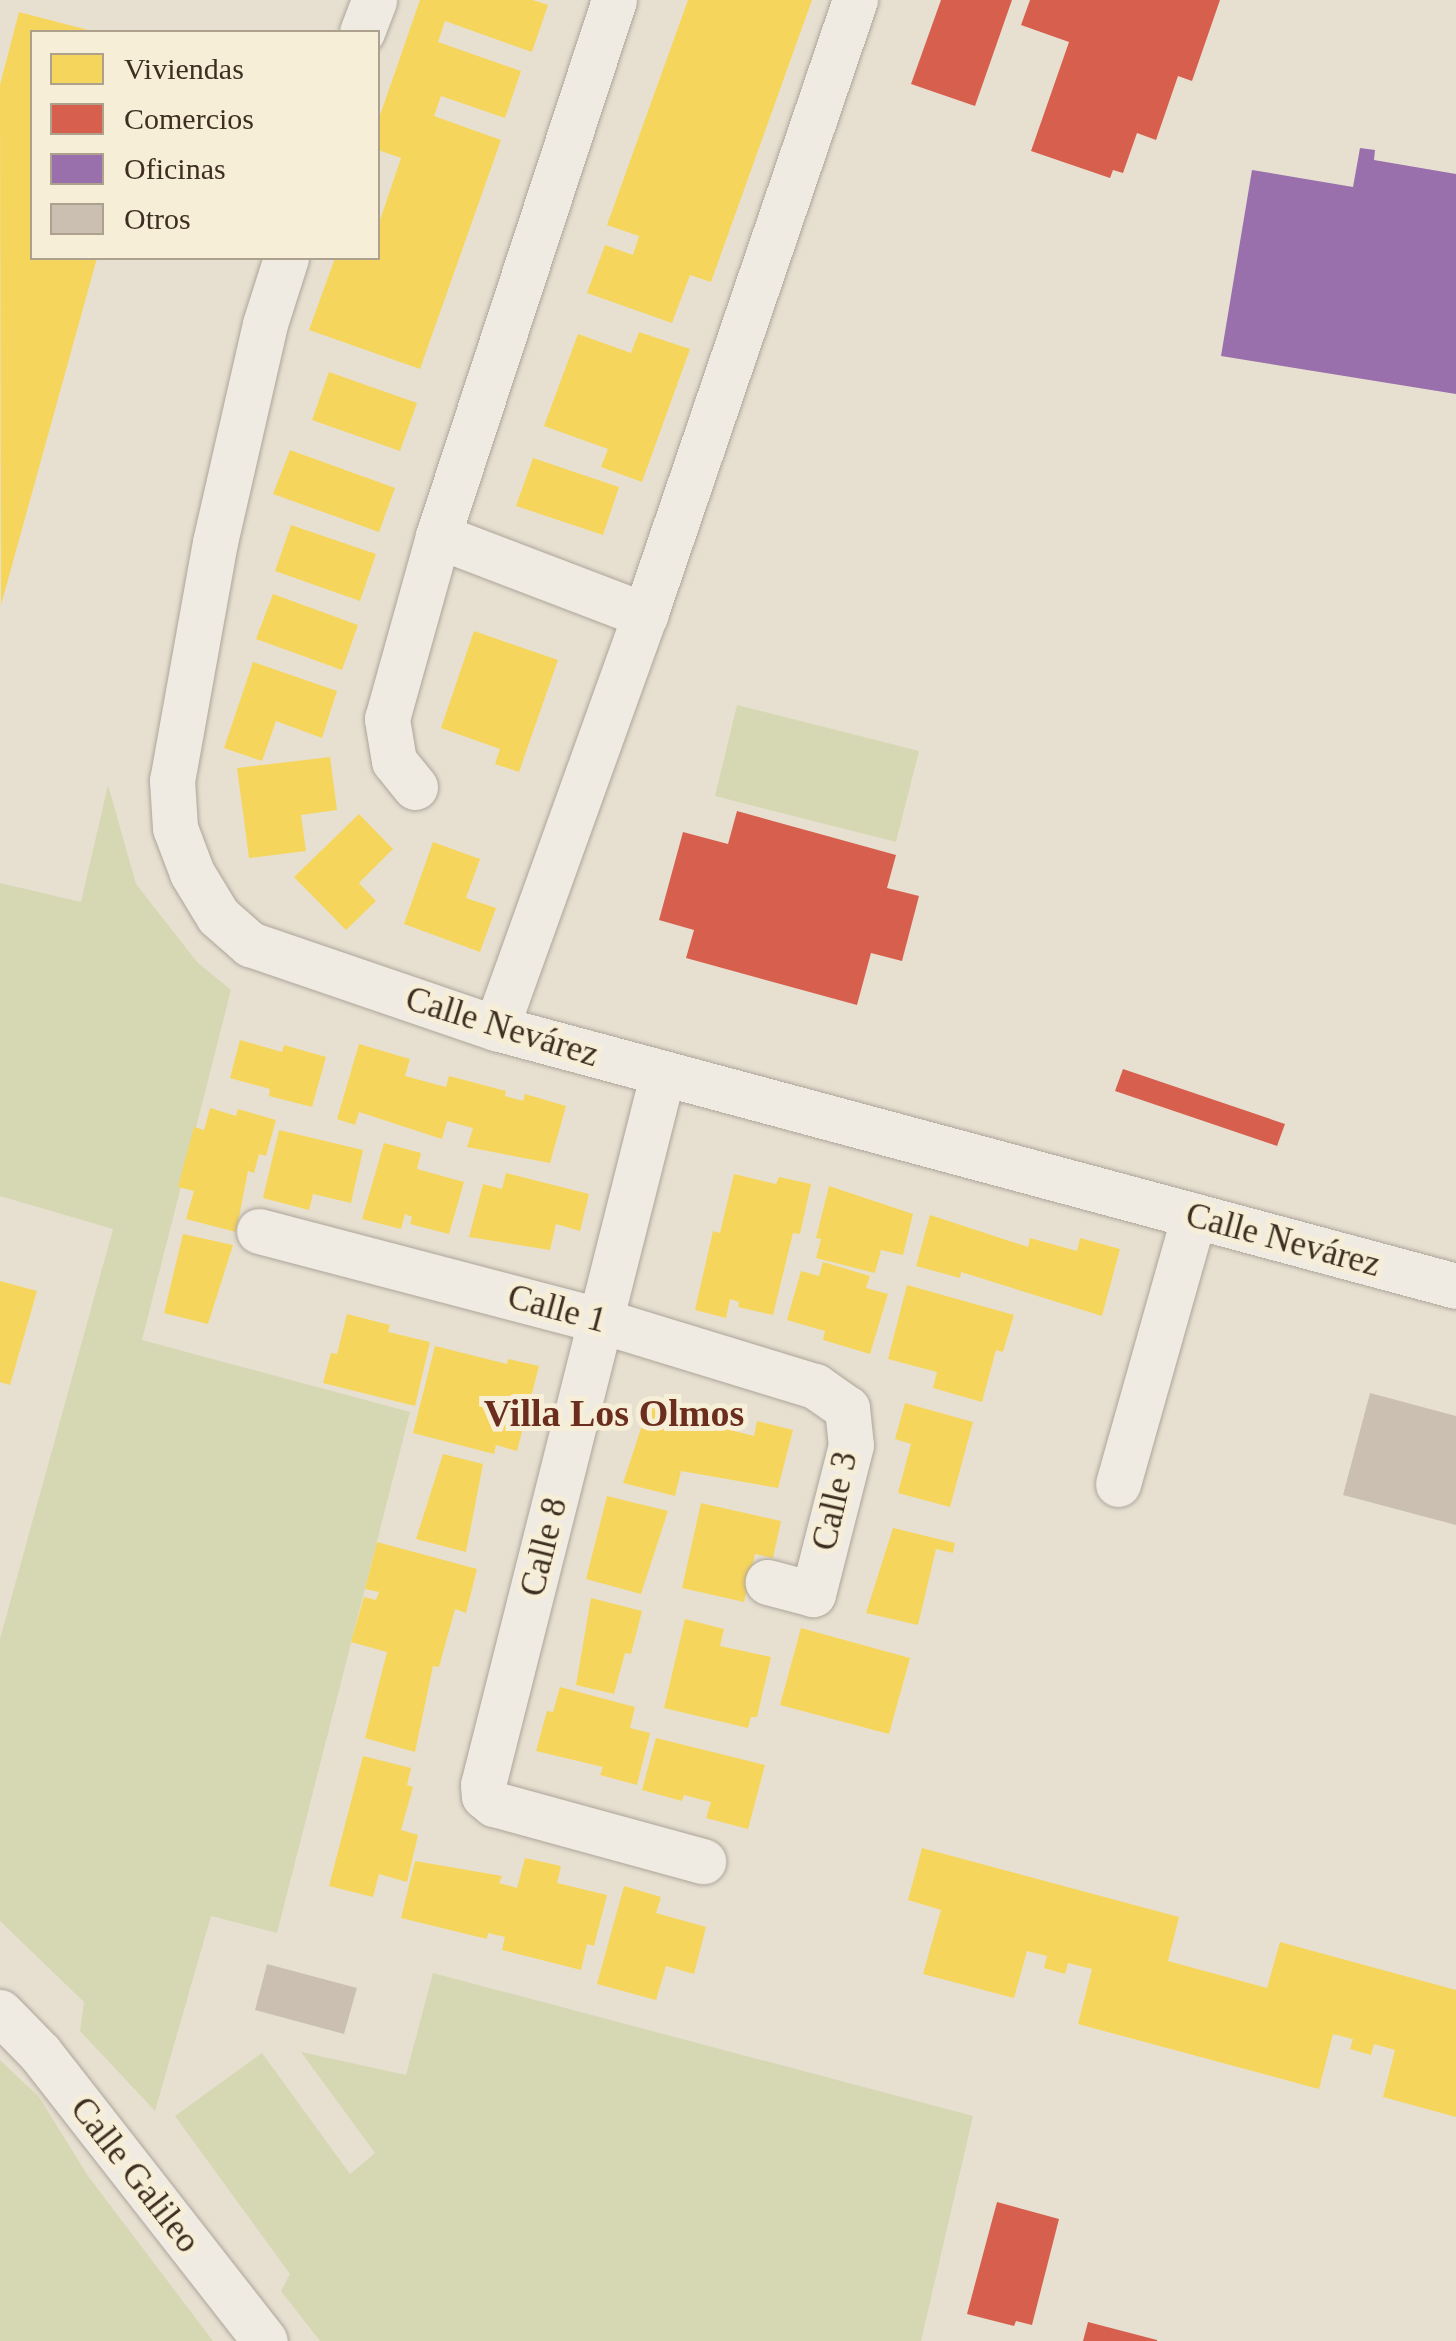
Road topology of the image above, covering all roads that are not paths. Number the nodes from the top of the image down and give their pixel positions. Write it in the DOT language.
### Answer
graph roads {
  1 [pos="374,0"];
  2 [pos="614,0"];
  3 [pos="855,0"];
  4 [pos="363,30"];
  5 [pos="285,260"];
  6 [pos="438,536"];
  7 [pos="645,615"];
  8 [pos="416,787"];
  9 [pos="496,1028"];
  10 [pos="662,1076"];
  11 [pos="1194,1216"];
  12 [pos="258,1230"];
  13 [pos="1456,1286"];
  14 [pos="602,1321"];
  15 [pos="847,1408"];
  16 [pos="1118,1484"];
  17 [pos="768,1582"];
  18 [pos="703,1861"];
  19 [pos="0,2012"];
  20 [pos="265,2341"];
  1 -- 4 [label="street"];
  2 -- 6 [label="street"];
  3 -- 7 [label="street"];
  5 -- 9 [label="street, Calle Nevárez"];
  6 -- 7 [label="street"];
  6 -- 8 [label="street"];
  7 -- 9 [label="street"];
  9 -- 10 [label="street, Calle Nevárez"];
  10 -- 11 [label="street, Calle Nevárez"];
  10 -- 14 [label="street, Calle 8"];
  11 -- 13 [label="street, Calle Nevárez"];
  11 -- 16 [label="street"];
  12 -- 14 [label="street, Calle 1"];
  14 -- 15 [label="street, Calle 1"];
  14 -- 18 [label="street, Calle 8"];
  15 -- 17 [label="street, Calle 3"];
  19 -- 20 [label="street, Calle Galileo"];
}
